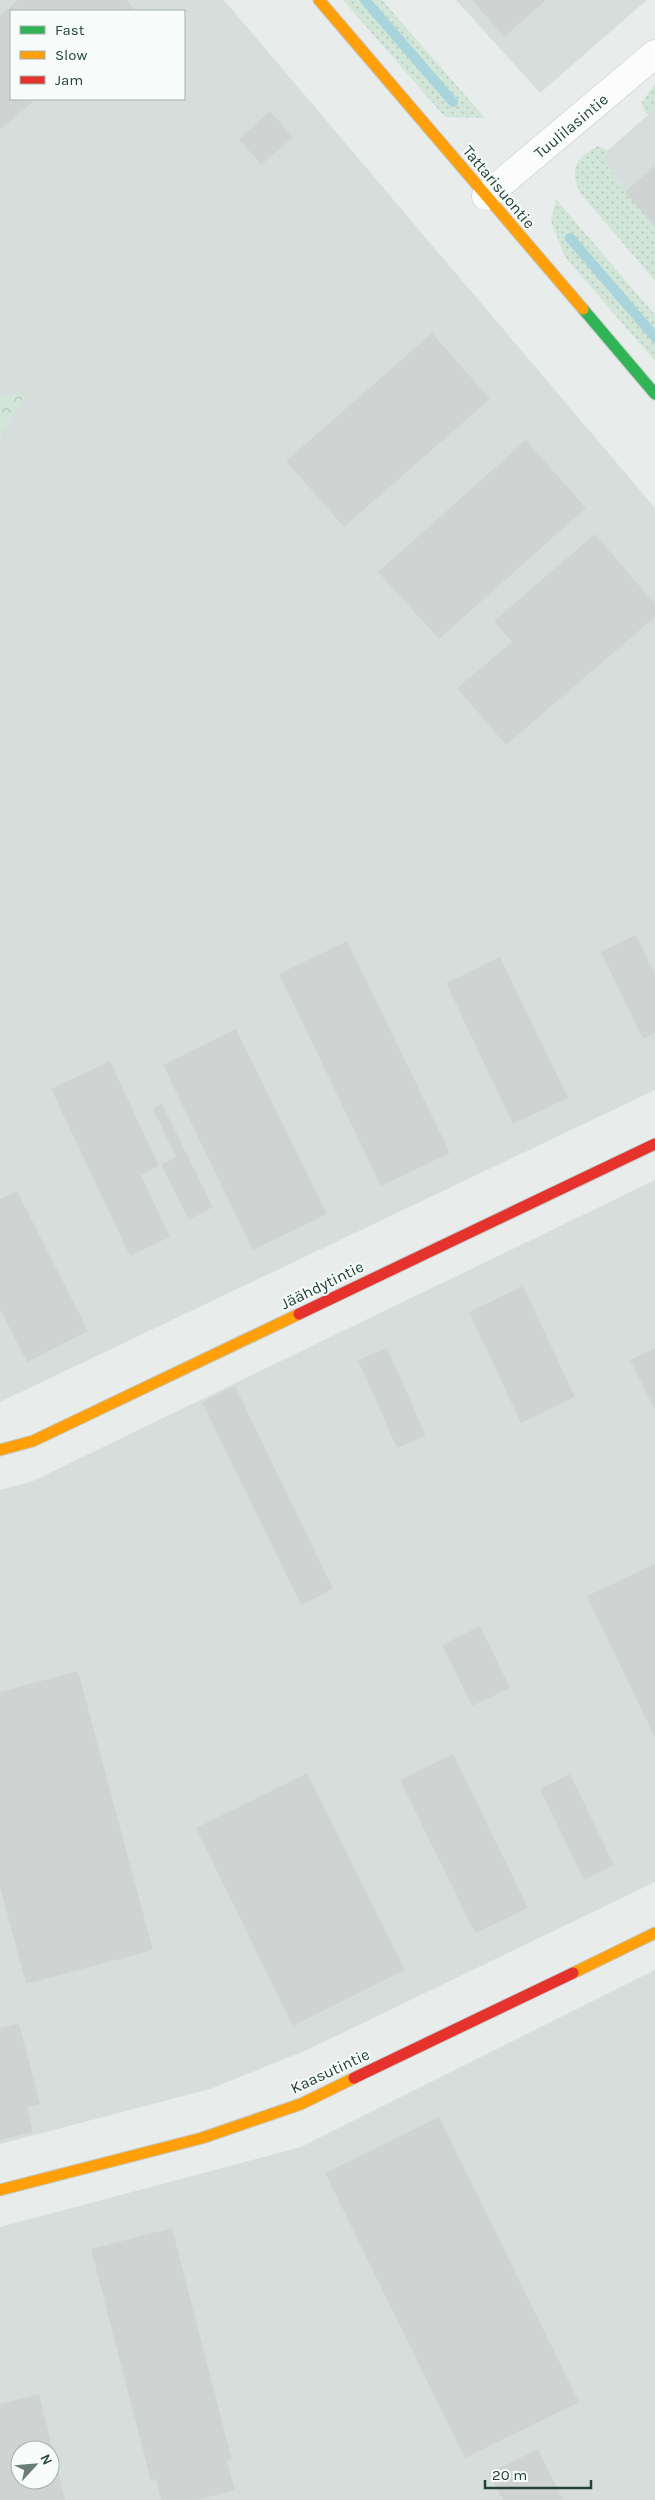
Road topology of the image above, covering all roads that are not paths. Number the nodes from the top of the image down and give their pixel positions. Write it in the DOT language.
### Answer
graph roads {
  1 [pos="319,0"];
  2 [pos="655,54"];
  3 [pos="486,196"];
  4 [pos="655,394"];
  5 [pos="655,1144"];
  6 [pos="0,1450"];
  7 [pos="655,1933"];
  8 [pos="0,2190"];
  1 -- 3 [label="street, Tattarisuontie"];
  2 -- 3 [label="street, Tuulilasintie"];
  3 -- 4 [label="street, Tattarisuontie"];
  5 -- 6 [label="street, Jäähdytintie"];
  7 -- 8 [label="street, Kaasutintie"];
}
